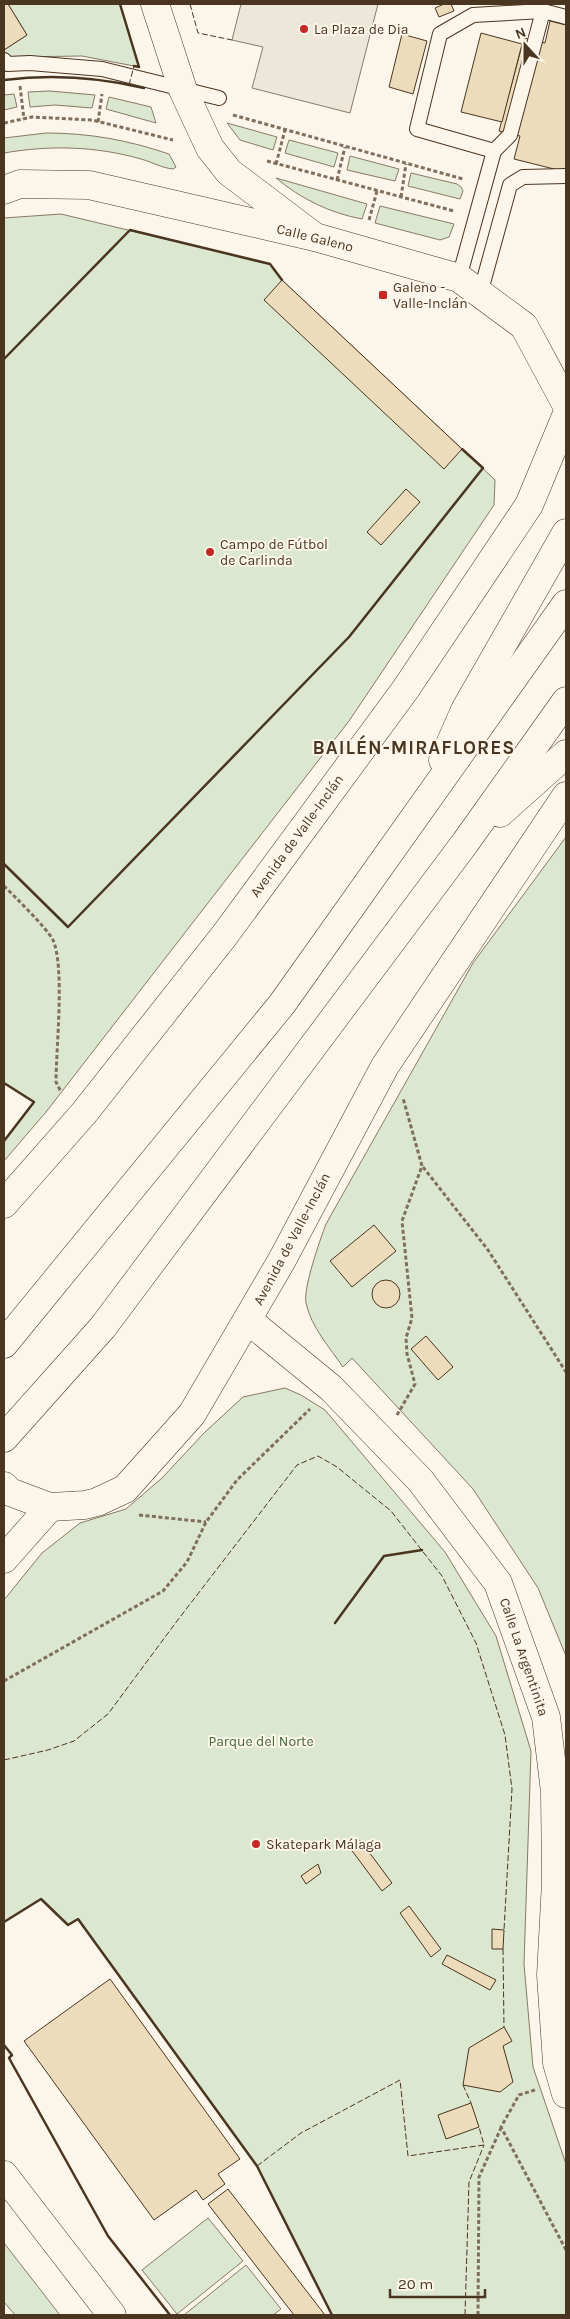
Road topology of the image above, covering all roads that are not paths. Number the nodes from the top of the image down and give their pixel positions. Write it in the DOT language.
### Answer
graph roads {
  1 [pos="155,4"];
  2 [pos="543,11"];
  3 [pos="566,17"];
  4 [pos="4,60"];
  5 [pos="183,90"];
  6 [pos="219,98"];
  7 [pos="494,151"];
  8 [pos="566,176"];
  9 [pos="4,190"];
  10 [pos="315,237"];
  11 [pos="459,278"];
  12 [pos="480,294"];
  13 [pos="566,404"];
  14 [pos="566,416"];
  15 [pos="566,533"];
  16 [pos="566,604"];
  17 [pos="566,701"];
  18 [pos="566,754"];
  19 [pos="566,796"];
  20 [pos="420,812"];
  21 [pos="465,843"];
  22 [pos="4,1204"];
  23 [pos="248,1320"];
  24 [pos="4,1344"];
  25 [pos="5,1436"];
  26 [pos="4,1486"];
  27 [pos="50,1507"];
  28 [pos="4,1559"];
  29 [pos="561,2063"];
  30 [pos="566,2094"];
  31 [pos="4,2175"];
  32 [pos="112,2315"];
  1 -- 5 [label="street"];
  2 -- 3 [label="lane"];
  2 -- 7 [label="lane"];
  2 -- 7 [label="lane"];
  4 -- 5 [label="lane"];
  5 -- 6 [label="lane"];
  5 -- 10 [label="street"];
  7 -- 11 [label="lane"];
  8 -- 12 [label="lane"];
  9 -- 10 [label="street, Calle Galeno"];
  10 -- 11 [label="street, Calle Galeno"];
  11 -- 12 [label="street, Calle Galeno"];
  12 -- 13 [label="street, Calle Galeno"];
  14 -- 22 [label="street, Avenida de Valle-Inclán"];
  15 -- 20 [label="street"];
  16 -- 20 [label="street"];
  17 -- 21 [label="street"];
  18 -- 21 [label="street"];
  19 -- 23 [label="street, Avenida de Valle-Inclán"];
  20 -- 24 [label="street"];
  21 -- 25 [label="street"];
  23 -- 27 [label="street, Avenida de Valle-Inclán"];
  23 -- 29 [label="street, Calle La Argentinita"];
  26 -- 27 [label="street, Avenida de Valle-Inclán"];
  27 -- 28 [label="street"];
  29 -- 30 [label="street, Calle La Argentinita"];
  31 -- 32 [label="street"];
}
